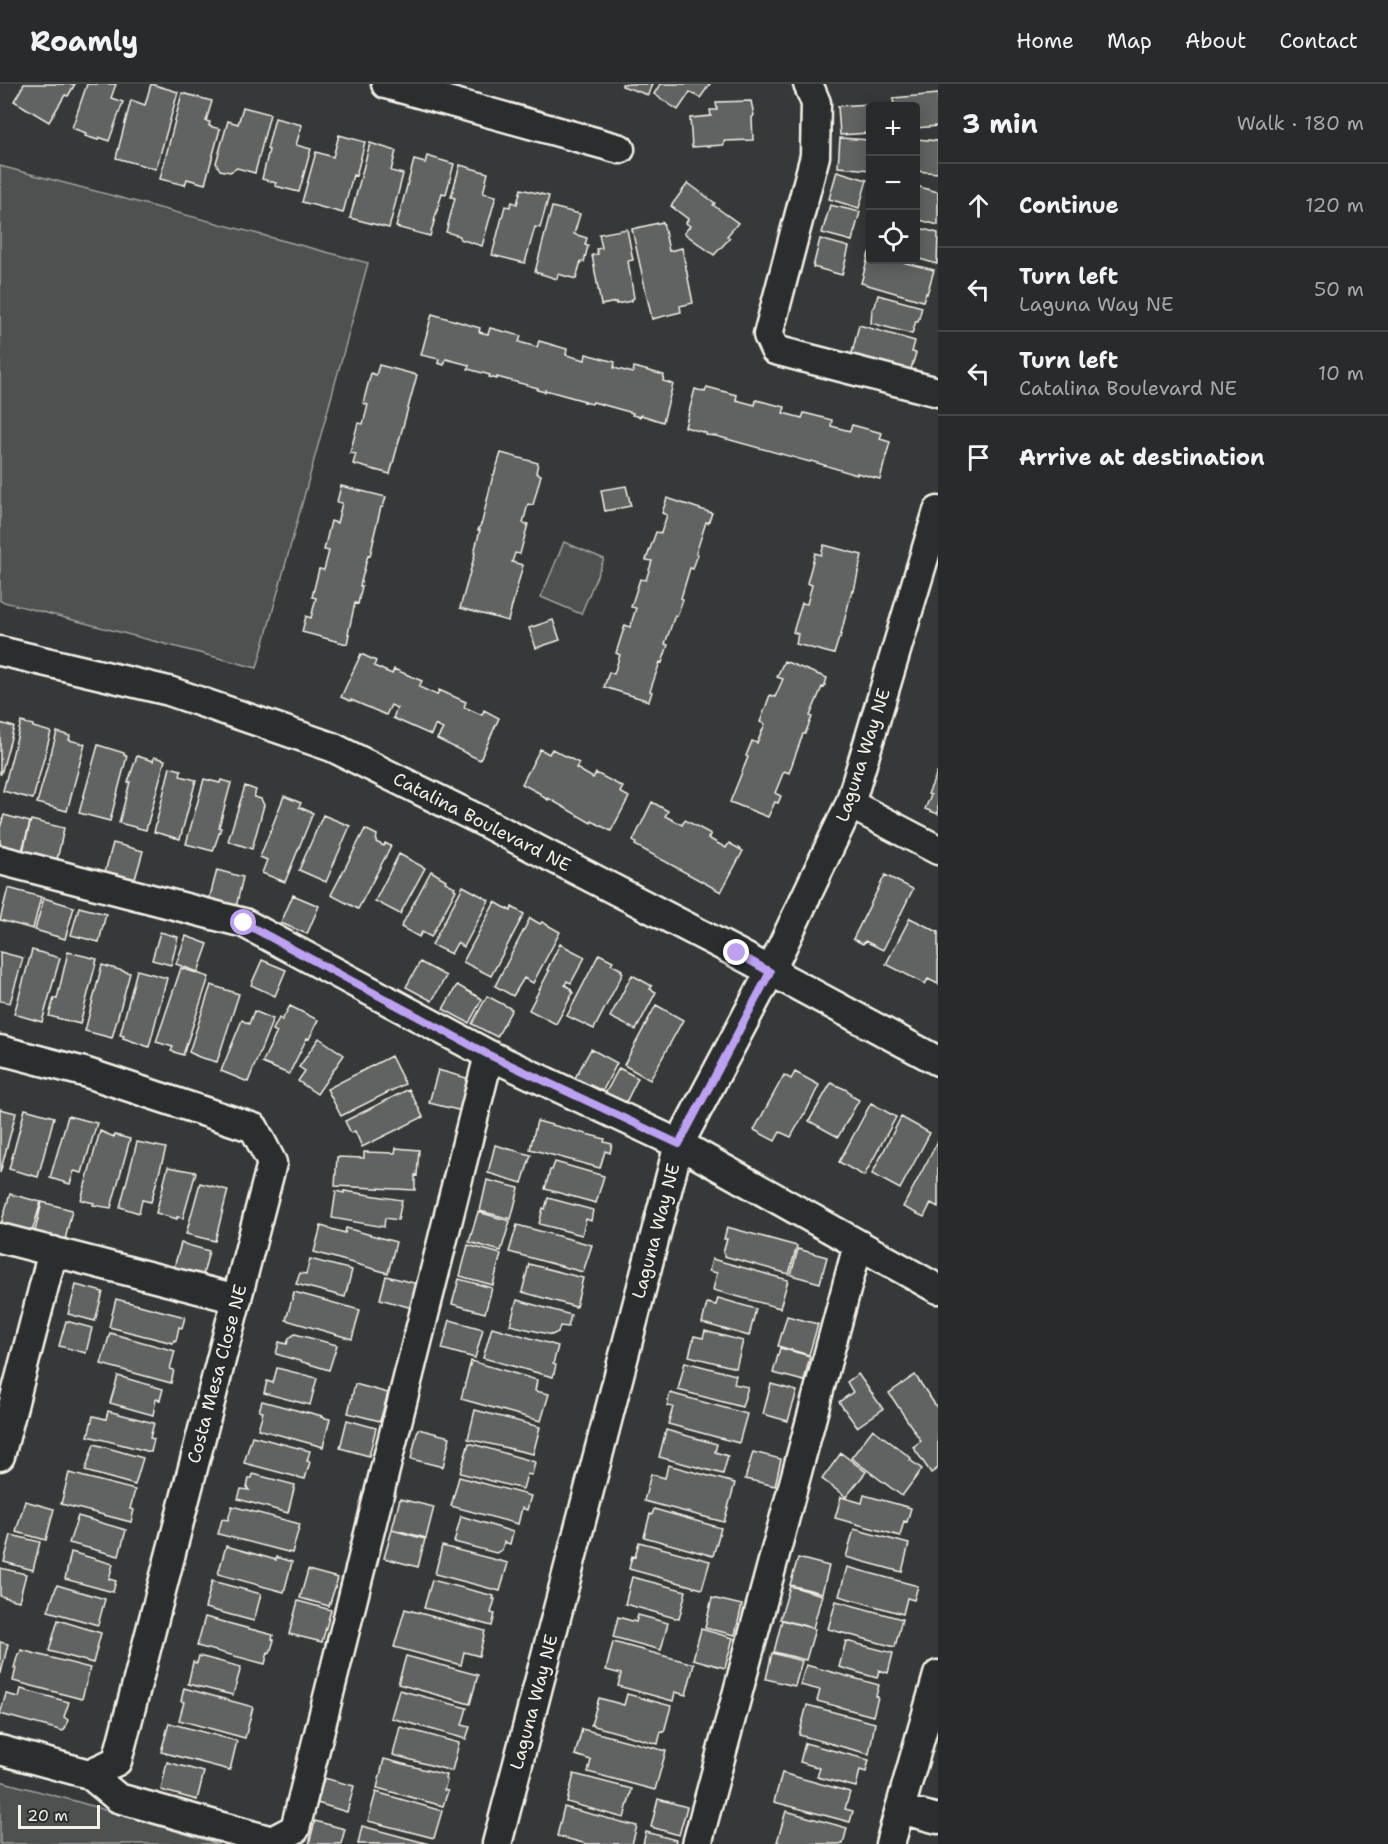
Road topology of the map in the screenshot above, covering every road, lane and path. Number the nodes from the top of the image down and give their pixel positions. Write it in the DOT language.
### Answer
graph roads {
  1 [pos="386,84"];
  2 [pos="808,84"];
  3 [pos="620,149"];
  4 [pos="938,392"];
  5 [pos="938,511"];
  6 [pos="0,651"];
  7 [pos="850,804"];
  8 [pos="938,850"];
  9 [pos="0,860"];
  10 [pos="770,972"];
  11 [pos="0,1050"];
  12 [pos="489,1055"];
  13 [pos="938,1061"];
  14 [pos="679,1144"];
  15 [pos="0,1238"];
  16 [pos="858,1245"];
  17 [pos="53,1251"];
  18 [pos="938,1289"];
  19 [pos="237,1299"];
  20 [pos="0,1456"];
  21 [pos="938,1675"];
  22 [pos="0,1750"];
  23 [pos="90,1774"];
  24 [pos="900,1809"];
  25 [pos="938,1819"];
  26 [pos="497,1844"];
  27 [pos="697,1844"];
  28 [pos="890,1844"];
  1 -- 3 [label="street"];
  2 -- 4 [label="street"];
  5 -- 7 [label="street, Laguna Way NE"];
  6 -- 10 [label="street, Catalina Boulevard NE"];
  7 -- 8 [label="street"];
  7 -- 10 [label="street, Laguna Way NE"];
  9 -- 12 [label="street"];
  10 -- 13 [label="street, Catalina Boulevard NE"];
  10 -- 14 [label="street, Laguna Way NE"];
  11 -- 19 [label="street, Costa Mesa Close NE"];
  12 -- 14 [label="street"];
  12 -- 23 [label="street"];
  14 -- 16 [label="street"];
  14 -- 26 [label="street, Laguna Way NE"];
  15 -- 17 [label="street"];
  16 -- 18 [label="street"];
  16 -- 27 [label="street"];
  17 -- 19 [label="street"];
  17 -- 20 [label="street"];
  19 -- 23 [label="street, Costa Mesa Close NE"];
  21 -- 24 [label="street"];
  22 -- 23 [label="street"];
  24 -- 25 [label="street"];
  24 -- 28 [label="street"];
}
